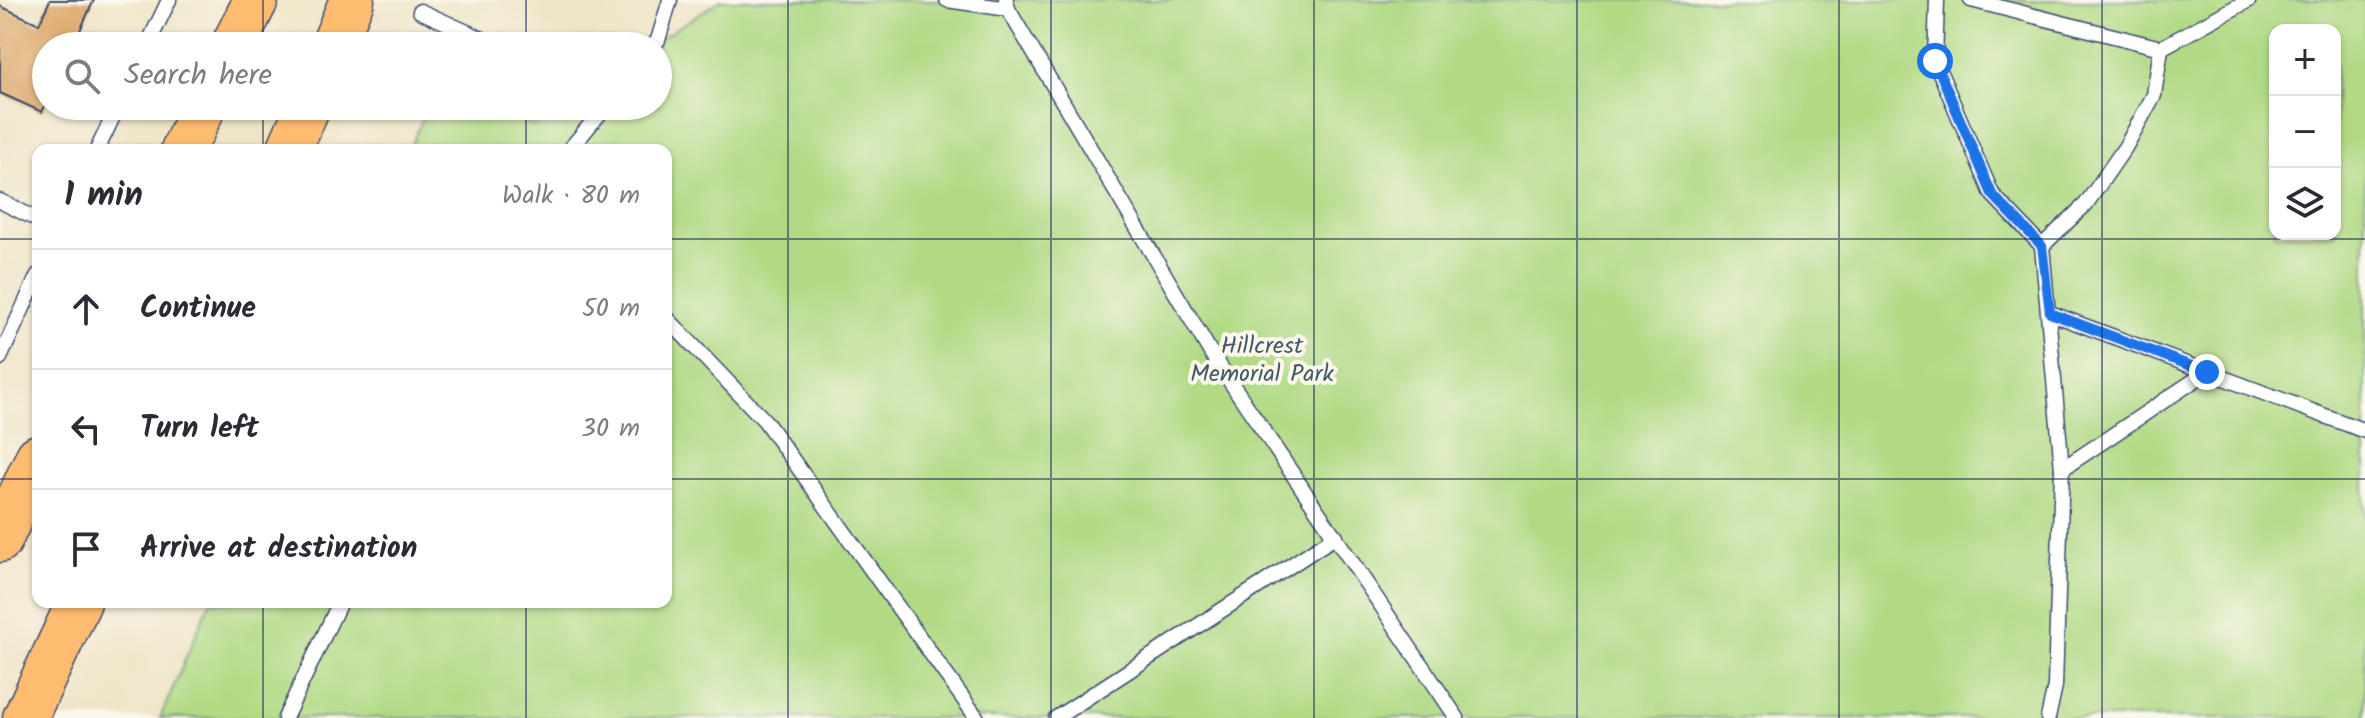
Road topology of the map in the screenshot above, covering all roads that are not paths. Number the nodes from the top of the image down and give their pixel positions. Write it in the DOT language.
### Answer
graph roads {
  1 [pos="169,0"];
  2 [pos="256,0"];
  3 [pos="352,0"];
  4 [pos="670,0"];
  5 [pos="947,0"];
  6 [pos="1937,0"];
  7 [pos="1971,0"];
  8 [pos="2249,0"];
  9 [pos="1007,5"];
  10 [pos="420,11"];
  11 [pos="154,32"];
  12 [pos="240,32"];
  13 [pos="339,32"];
  14 [pos="467,32"];
  15 [pos="660,32"];
  16 [pos="2161,48"];
  17 [pos="111,120"];
  18 [pos="197,120"];
  19 [pos="302,120"];
  20 [pos="594,120"];
  21 [pos="100,144"];
  22 [pos="186,144"];
  23 [pos="292,144"];
  24 [pos="574,144"];
  25 [pos="0,201"];
  26 [pos="32,217"];
  27 [pos="2042,246"];
  28 [pos="32,288"];
  29 [pos="2050,313"];
  30 [pos="672,323"];
  31 [pos="0,358"];
  32 [pos="2207,372"];
  33 [pos="2365,431"];
  34 [pos="2062,469"];
  35 [pos="32,470"];
  36 [pos="1336,536"];
  37 [pos="0,540"];
  38 [pos="76,608"];
  39 [pos="337,608"];
  40 [pos="25,718"];
  41 [pos="285,718"];
  42 [pos="977,718"];
  43 [pos="1056,718"];
  44 [pos="1457,718"];
  45 [pos="2048,718"];
  1 -- 11 [label="lane"];
  2 -- 12 [label="main road"];
  3 -- 13 [label="main road"];
  4 -- 15 [label="lane"];
  5 -- 9 [label="lane"];
  6 -- 27 [label="lane"];
  7 -- 16 [label="lane"];
  8 -- 16 [label="lane"];
  9 -- 36 [label="lane"];
  10 -- 14 [label="lane"];
  16 -- 27 [label="lane"];
  17 -- 21 [label="lane"];
  18 -- 22 [label="main road"];
  19 -- 23 [label="main road"];
  20 -- 24 [label="lane"];
  25 -- 26 [label="lane"];
  27 -- 29 [label="lane"];
  28 -- 31 [label="lane"];
  29 -- 32 [label="lane"];
  29 -- 34 [label="lane"];
  30 -- 42 [label="lane"];
  32 -- 33 [label="lane"];
  32 -- 34 [label="lane"];
  34 -- 45 [label="lane"];
  35 -- 37 [label="main road"];
  36 -- 43 [label="lane"];
  36 -- 44 [label="lane"];
  38 -- 40 [label="main road"];
  39 -- 41 [label="lane"];
}
